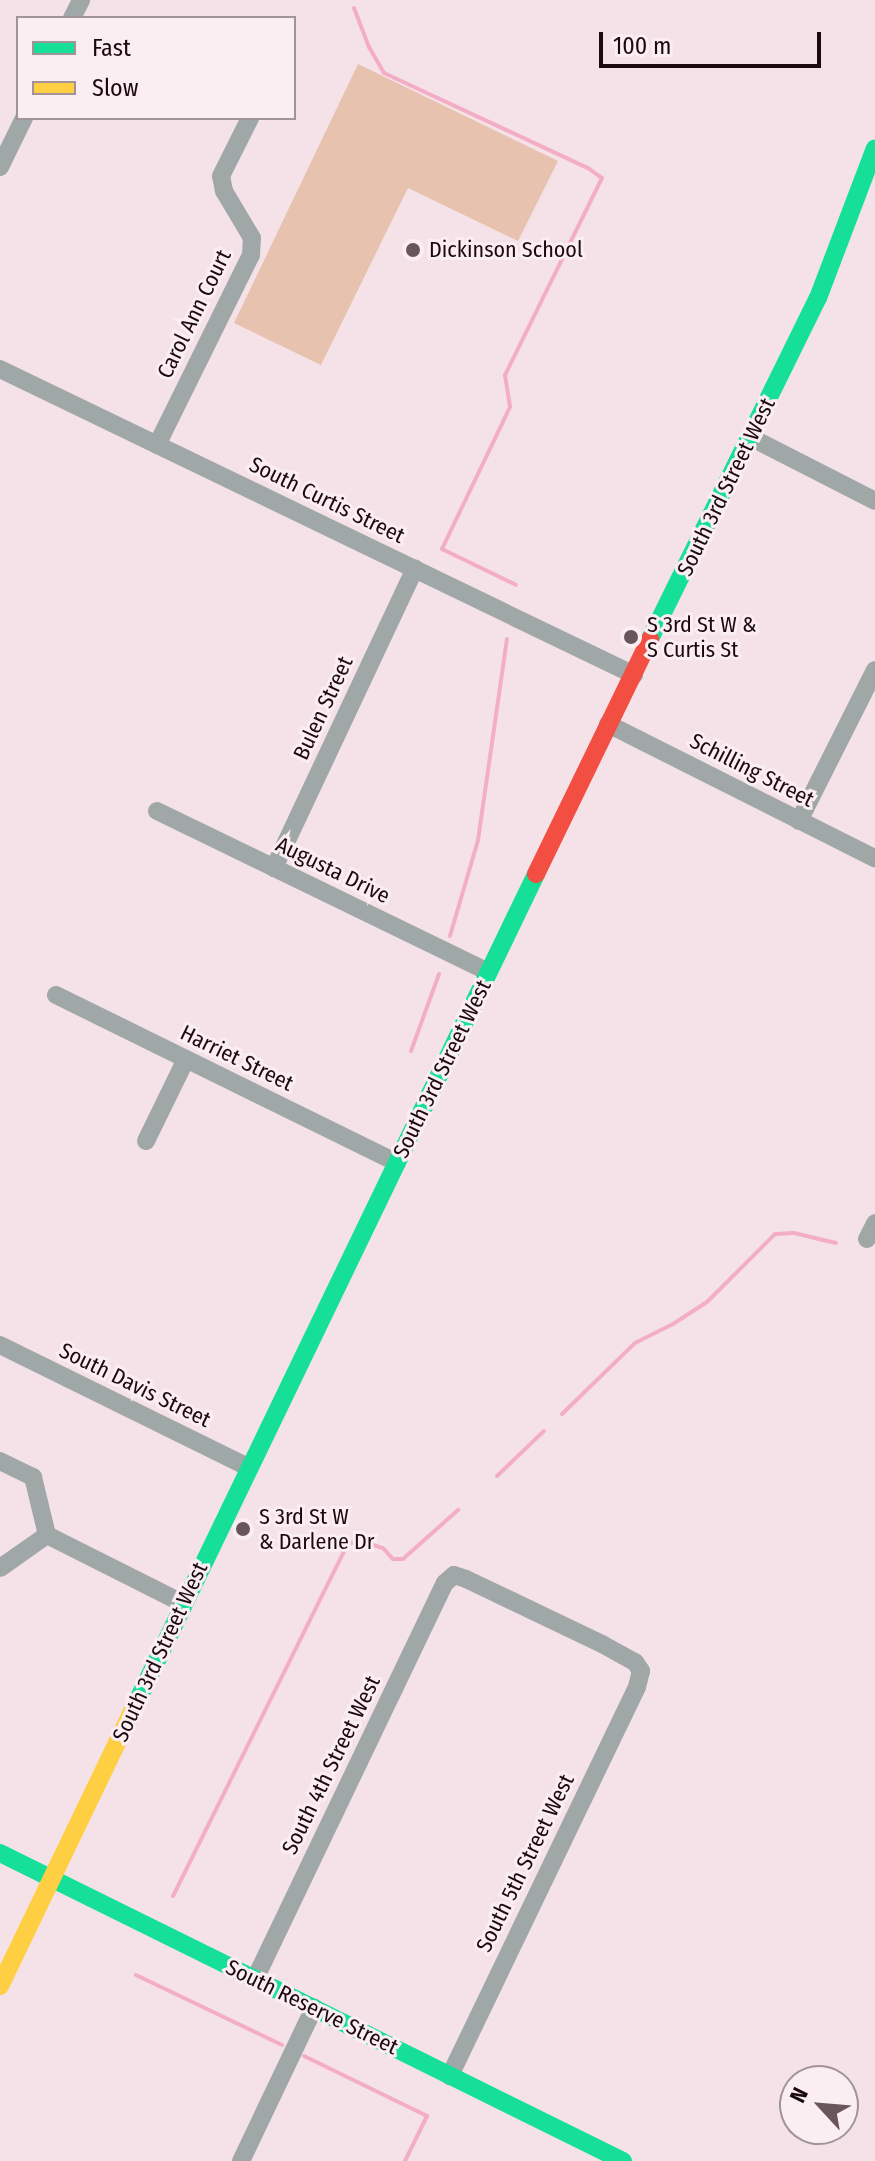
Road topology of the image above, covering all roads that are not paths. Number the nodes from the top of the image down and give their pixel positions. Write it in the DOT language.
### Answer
graph roads {
  1 [pos="23,120"];
  2 [pos="249,120"];
  3 [pos="875,148"];
  4 [pos="0,167"];
  5 [pos="0,369"];
  6 [pos="750,437"];
  7 [pos="157,445"];
  8 [pos="875,501"];
  9 [pos="415,569"];
  10 [pos="875,670"];
  11 [pos="634,675"];
  12 [pos="608,724"];
  13 [pos="157,811"];
  14 [pos="799,821"];
  15 [pos="875,858"];
  16 [pos="274,868"];
  17 [pos="488,972"];
  18 [pos="56,995"];
  19 [pos="186,1059"];
  20 [pos="146,1141"];
  21 [pos="397,1163"];
  22 [pos="0,1345"];
  23 [pos="0,1461"];
  24 [pos="248,1467"];
  25 [pos="47,1535"];
  26 [pos="0,1568"];
  27 [pos="182,1603"];
  28 [pos="641,1671"];
  29 [pos="0,1853"];
  30 [pos="53,1879"];
  31 [pos="255,1979"];
  32 [pos="0,1986"];
  33 [pos="314,2008"];
  34 [pos="450,2076"];
  35 [pos="241,2161"];
  36 [pos="623,2161"];
  1 -- 4 [label="street"];
  2 -- 7 [label="street, Carol Ann Court"];
  3 -- 6 [label="main road, South 3rd Street West"];
  5 -- 7 [label="street, South Curtis Street"];
  6 -- 8 [label="street"];
  6 -- 11 [label="main road, South 3rd Street West"];
  7 -- 9 [label="street, South Curtis Street"];
  9 -- 11 [label="street, South Curtis Street"];
  9 -- 16 [label="street, Bulen Street"];
  10 -- 14 [label="street"];
  11 -- 12 [label="main road, South 3rd Street West"];
  12 -- 14 [label="street, Schilling Street"];
  12 -- 17 [label="main road, South 3rd Street West"];
  13 -- 16 [label="street, Augusta Drive"];
  14 -- 15 [label="street, Schilling Street"];
  16 -- 17 [label="street, Augusta Drive"];
  17 -- 21 [label="main road, South 3rd Street West"];
  18 -- 19 [label="street, Harriet Street"];
  19 -- 20 [label="street"];
  19 -- 21 [label="street, Harriet Street"];
  21 -- 24 [label="main road, South 3rd Street West"];
  22 -- 24 [label="street, South Davis Street"];
  23 -- 25 [label="street"];
  24 -- 27 [label="main road, South 3rd Street West"];
  25 -- 26 [label="street"];
  25 -- 27 [label="street"];
  27 -- 30 [label="main road, South 3rd Street West"];
  28 -- 31 [label="street, South 4th Street West"];
  28 -- 34 [label="street, South 5th Street West"];
  29 -- 30 [label="main road, South Reserve Street"];
  30 -- 31 [label="main road, South Reserve Street"];
  30 -- 32 [label="main road, South 3rd Street West"];
  31 -- 33 [label="main road, South Reserve Street"];
  33 -- 34 [label="main road, South Reserve Street"];
  33 -- 35 [label="street"];
  34 -- 36 [label="main road, South Reserve Street"];
}
